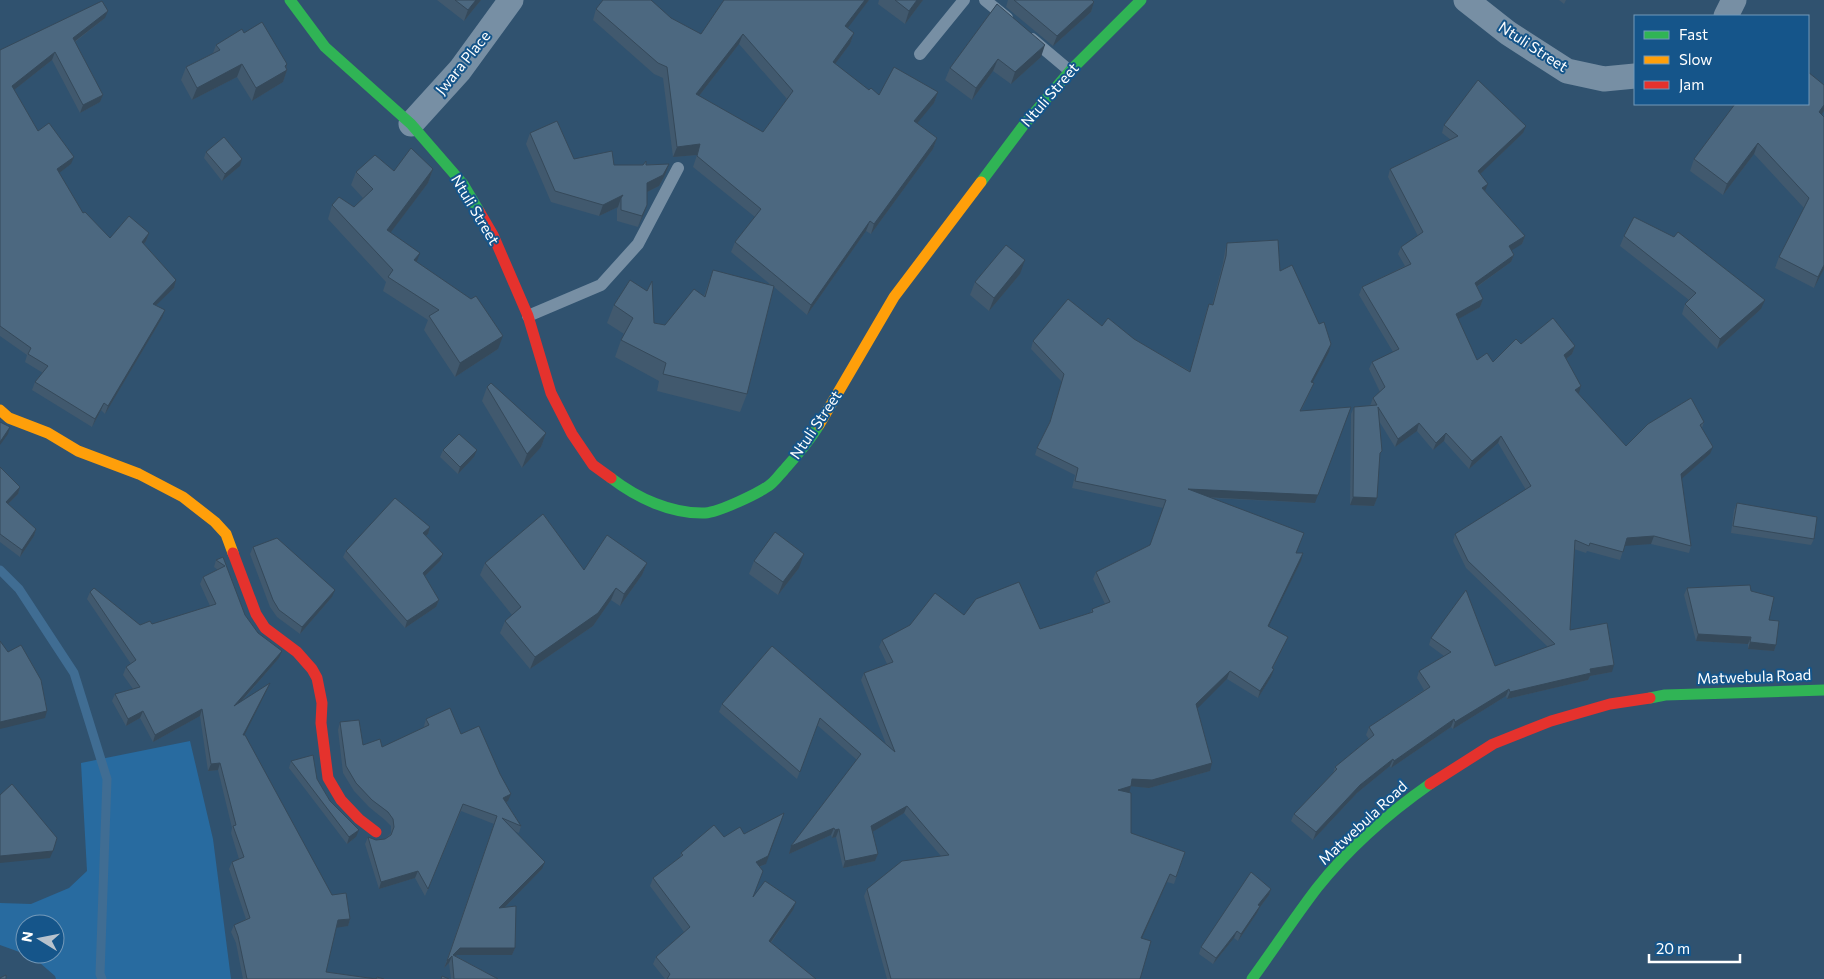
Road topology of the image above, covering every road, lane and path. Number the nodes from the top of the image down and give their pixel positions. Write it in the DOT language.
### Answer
graph roads {
  1 [pos="290,0"];
  2 [pos="510,0"];
  3 [pos="964,0"];
  4 [pos="985,0"];
  5 [pos="1141,0"];
  6 [pos="1466,0"];
  7 [pos="1734,0"];
  8 [pos="1726,15"];
  9 [pos="920,54"];
  10 [pos="1070,71"];
  11 [pos="1634,76"];
  12 [pos="412,124"];
  13 [pos="678,168"];
  14 [pos="528,316"];
  15 [pos="0,410"];
  16 [pos="1824,690"];
  17 [pos="376,832"];
  18 [pos="1252,979"];
  1 -- 12 [label="street, Ntuli Street"];
  2 -- 12 [label="street, Jwara Place"];
  3 -- 9 [label="lane"];
  4 -- 10 [label="lane"];
  5 -- 10 [label="street, Ntuli Street"];
  6 -- 11 [label="street, Ntuli Street"];
  7 -- 8 [label="street"];
  10 -- 14 [label="street, Ntuli Street"];
  12 -- 14 [label="street, Ntuli Street"];
  13 -- 14 [label="lane"];
  15 -- 17 [label="street"];
  16 -- 18 [label="street, Matwebula Road"];
}
